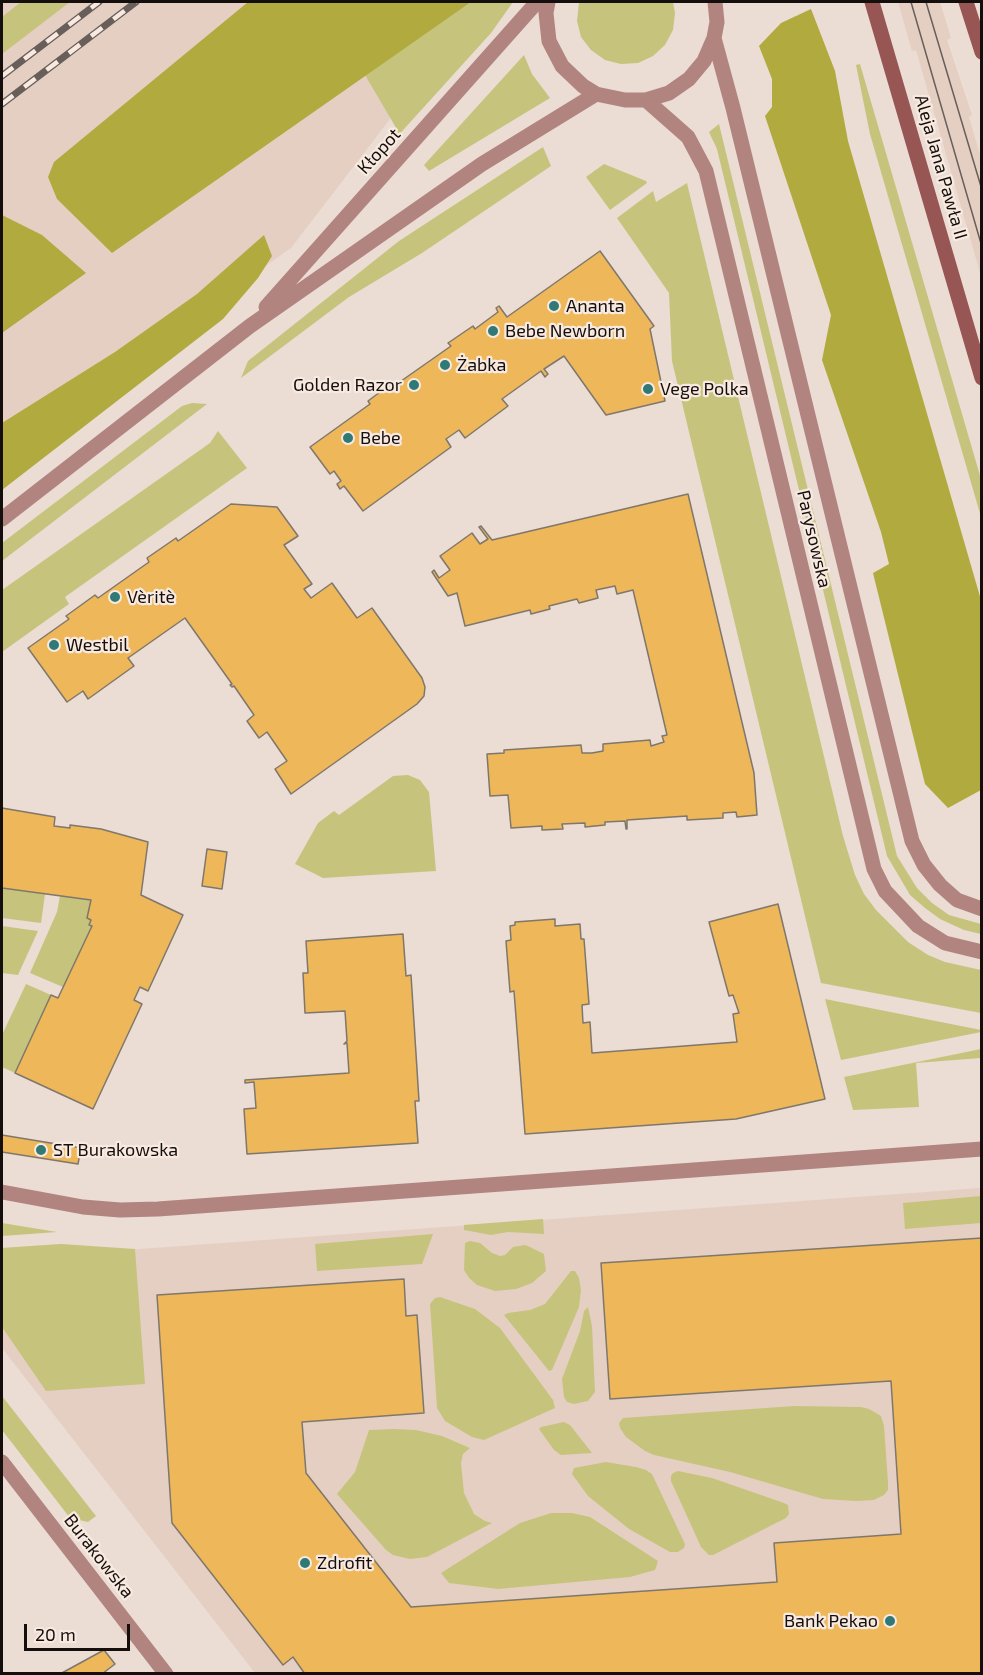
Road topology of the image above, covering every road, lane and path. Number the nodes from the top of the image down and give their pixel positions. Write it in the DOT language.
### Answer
graph roads {
  1 [pos="537,2"];
  2 [pos="548,2"];
  3 [pos="873,2"];
  4 [pos="966,2"];
  5 [pos="717,3"];
  6 [pos="714,38"];
  7 [pos="981,52"];
  8 [pos="596,94"];
  9 [pos="646,100"];
  10 [pos="250,326"];
  11 [pos="981,378"];
  12 [pos="2,519"];
  13 [pos="981,909"];
  14 [pos="981,952"];
  15 [pos="981,1149"];
  16 [pos="2,1192"];
  17 [pos="2,1462"];
  18 [pos="166,1674"];
  1 -- 10 [label="street, Kłopot"];
  2 -- 8 [label="street"];
  3 -- 11 [label="main road, Aleja Jana Pawła II"];
  4 -- 7 [label="main road"];
  5 -- 6 [label="street"];
  6 -- 9 [label="street"];
  6 -- 13 [label="street, Parysowska"];
  8 -- 9 [label="street"];
  8 -- 10 [label="street, Kłopot"];
  9 -- 14 [label="street, Parysowska"];
  10 -- 12 [label="street, Kłopot"];
  15 -- 16 [label="street"];
  17 -- 18 [label="street, Burakowska"];
}
